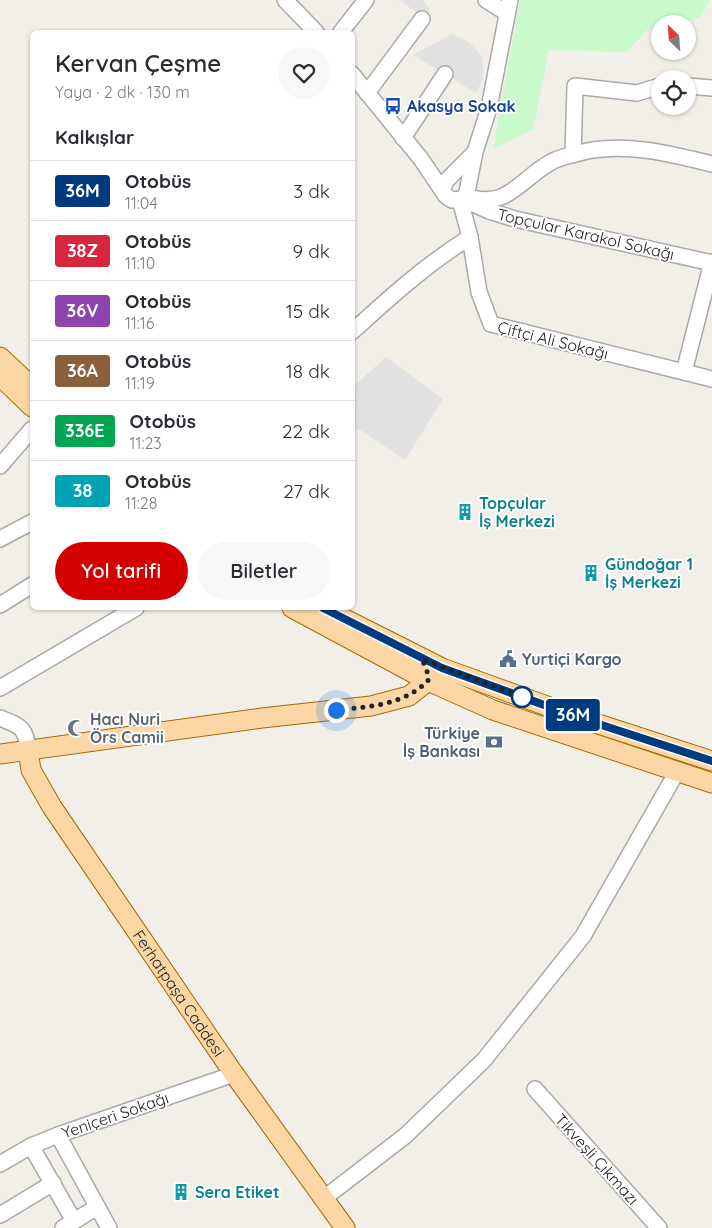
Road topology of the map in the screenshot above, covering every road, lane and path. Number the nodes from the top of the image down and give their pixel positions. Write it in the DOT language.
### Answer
graph roads {
  1 [pos="285,0"];
  2 [pos="366,0"];
  3 [pos="486,0"];
  4 [pos="508,7"];
  5 [pos="422,19"];
  6 [pos="314,30"];
  7 [pos="344,30"];
  8 [pos="445,74"];
  9 [pos="355,78"];
  10 [pos="696,87"];
  11 [pos="712,88"];
  12 [pos="651,89"];
  13 [pos="367,93"];
  14 [pos="403,138"];
  15 [pos="475,152"];
  16 [pos="573,155"];
  17 [pos="712,164"];
  18 [pos="449,181"];
  19 [pos="464,195"];
  20 [pos="470,236"];
  21 [pos="712,263"];
  22 [pos="355,329"];
  23 [pos="0,357"];
  24 [pos="684,372"];
  25 [pos="0,376"];
  26 [pos="712,379"];
  27 [pos="30,385"];
  28 [pos="30,405"];
  29 [pos="30,432"];
  30 [pos="0,466"];
  31 [pos="30,523"];
  32 [pos="0,539"];
  33 [pos="30,586"];
  34 [pos="0,605"];
  35 [pos="133,610"];
  36 [pos="296,610"];
  37 [pos="328,610"];
  38 [pos="422,659"];
  39 [pos="428,681"];
  40 [pos="0,688"];
  41 [pos="0,718"];
  42 [pos="614,728"];
  43 [pos="28,750"];
  44 [pos="608,750"];
  45 [pos="0,754"];
  46 [pos="712,761"];
  47 [pos="678,770"];
  48 [pos="712,783"];
  49 [pos="234,1074"];
  50 [pos="535,1089"];
  51 [pos="58,1135"];
  52 [pos="31,1146"];
  53 [pos="0,1164"];
  54 [pos="53,1183"];
  55 [pos="323,1199"];
  56 [pos="97,1207"];
  57 [pos="0,1215"];
  58 [pos="68,1225"];
  59 [pos="109,1228"];
  60 [pos="345,1228"];
  61 [pos="659,1228"];
  1 -- 6 [label="street"];
  2 -- 7 [label="street"];
  3 -- 4 [label="street"];
  4 -- 15 [label="street"];
  5 -- 13 [label="street"];
  8 -- 14 [label="street"];
  9 -- 13 [label="street"];
  10 -- 11 [label="street"];
  12 -- 16 [label="street"];
  13 -- 14 [label="street"];
  14 -- 18 [label="street"];
  15 -- 18 [label="street"];
  15 -- 19 [label="street"];
  16 -- 17 [label="street"];
  16 -- 19 [label="street"];
  18 -- 19 [label="street"];
  18 -- 19 [label="street"];
  19 -- 20 [label="street, Çiftçi Ali Sokağı"];
  19 -- 21 [label="street, Topçular Karakol Sokağı"];
  20 -- 22 [label="street"];
  20 -- 24 [label="street, Çiftçi Ali Sokağı"];
  21 -- 24 [label="street"];
  23 -- 27 [label="main road"];
  24 -- 26 [label="street, Çiftçi Ali Sokağı"];
  25 -- 28 [label="main road"];
  29 -- 30 [label="street"];
  31 -- 32 [label="street"];
  33 -- 34 [label="street"];
  35 -- 40 [label="street"];
  36 -- 39 [label="main road"];
  37 -- 38 [label="main road"];
  38 -- 39 [label="main road"];
  38 -- 42 [label="main road"];
  39 -- 43 [label="main road"];
  39 -- 44 [label="main road"];
  41 -- 43 [label="street"];
  42 -- 44 [label="main road"];
  42 -- 46 [label="main road"];
  43 -- 45 [label="main road"];
  43 -- 49 [label="main road, Ferhatpaşa Caddesi"];
  44 -- 47 [label="main road"];
  47 -- 48 [label="main road"];
  47 -- 55 [label="street"];
  49 -- 51 [label="street, Yeniçeri Sokağı"];
  49 -- 55 [label="main road, Ferhatpaşa Caddesi"];
  50 -- 61 [label="street, Tikveşli Çıkmazı"];
  51 -- 52 [label="street, Yeniçeri Sokağı"];
  51 -- 56 [label="street"];
  52 -- 53 [label="street, Yeniçeri Sokağı"];
  52 -- 54 [label="street"];
  54 -- 57 [label="street"];
  54 -- 58 [label="street"];
  55 -- 60 [label="main road, Ferhatpaşa Caddesi"];
  56 -- 58 [label="street"];
  56 -- 59 [label="street"];
}
